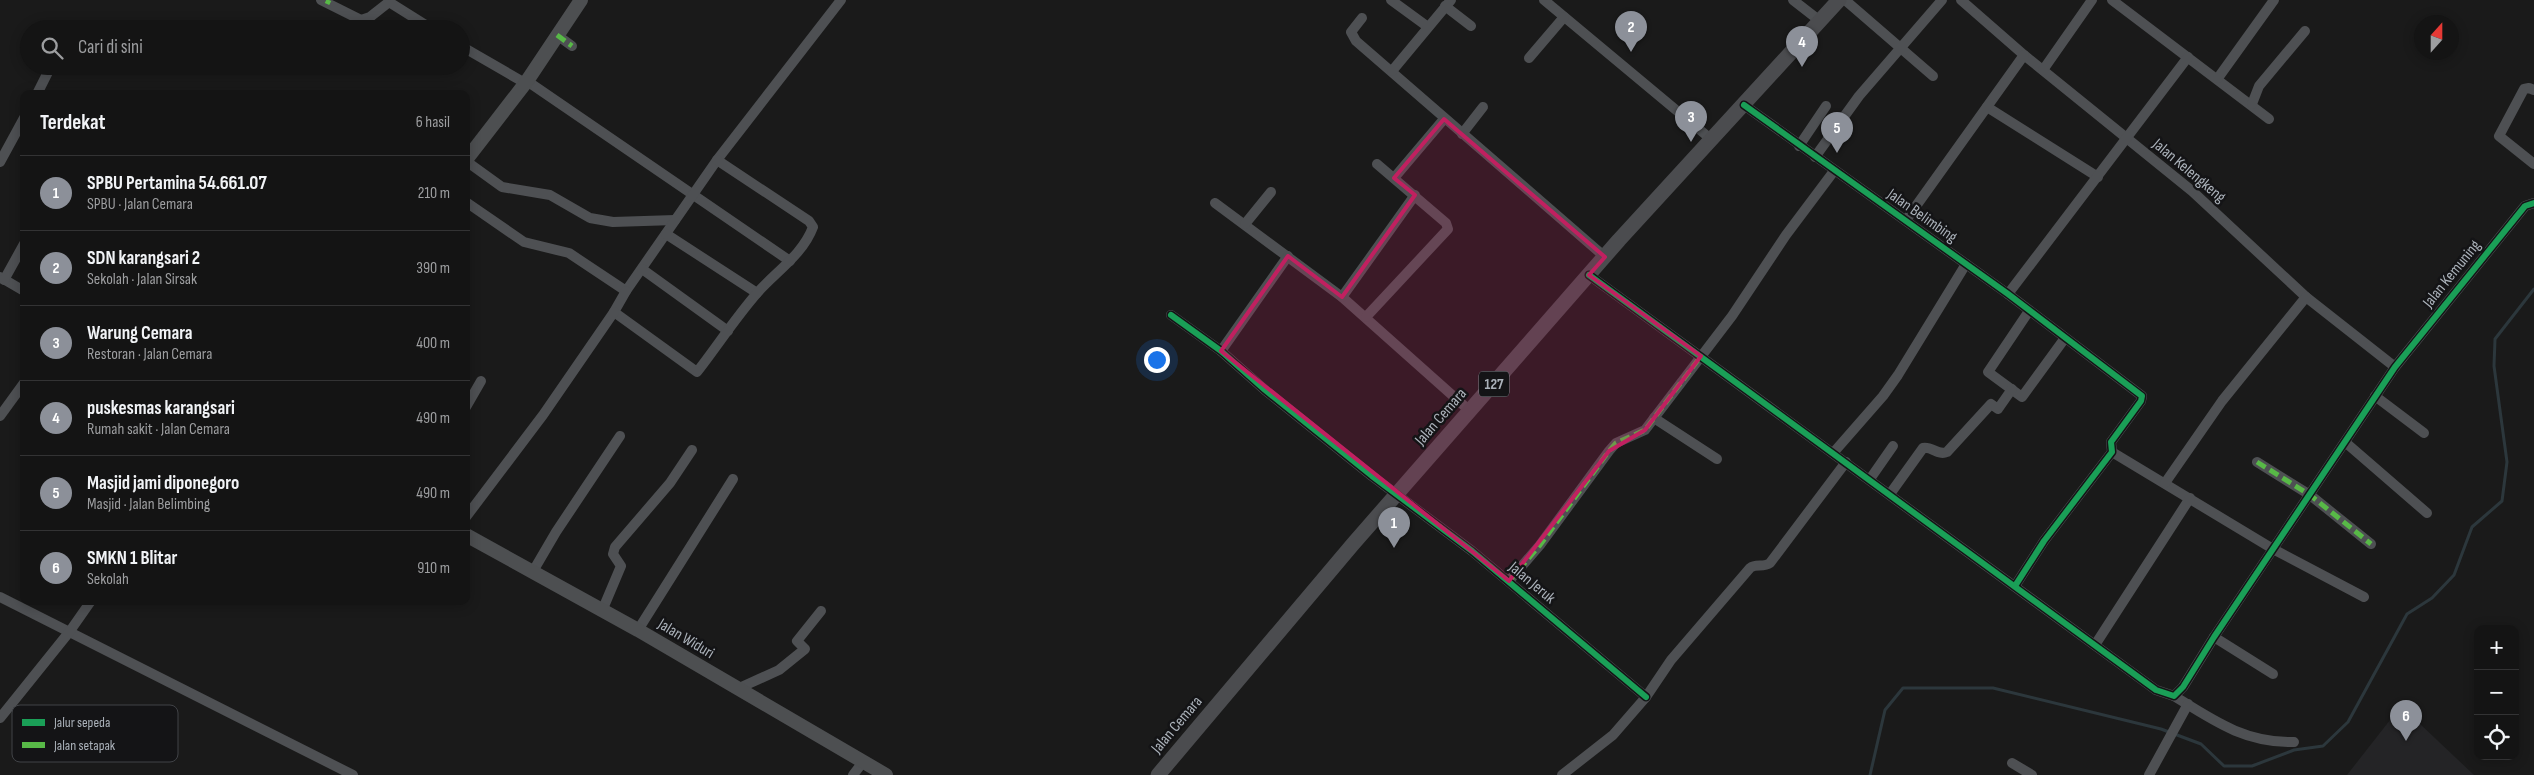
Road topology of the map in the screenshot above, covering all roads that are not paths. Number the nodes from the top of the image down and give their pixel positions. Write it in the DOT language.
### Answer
graph roads {
  1 [pos="581,0"];
  2 [pos="841,0"];
  3 [pos="1391,0"];
  4 [pos="1544,0"];
  5 [pos="1793,0"];
  6 [pos="1838,0"];
  7 [pos="1845,0"];
  8 [pos="1942,0"];
  9 [pos="1961,0"];
  10 [pos="2092,0"];
  11 [pos="2112,0"];
  12 [pos="2274,0"];
  13 [pos="326,1"];
  14 [pos="390,1"];
  15 [pos="1448,3"];
  16 [pos="1564,17"];
  17 [pos="1362,18"];
  18 [pos="418,20"];
  19 [pos="1820,21"];
  20 [pos="1471,26"];
  21 [pos="1428,27"];
  22 [pos="2305,31"];
  23 [pos="557,35"];
  24 [pos="572,46"];
  25 [pos="1899,48"];
  26 [pos="470,51"];
  27 [pos="2024,55"];
  28 [pos="2188,57"];
  29 [pos="1529,58"];
  30 [pos="2043,70"];
  31 [pos="1392,71"];
  32 [pos="46,75"];
  33 [pos="1933,76"];
  34 [pos="2218,78"];
  35 [pos="526,82"];
  36 [pos="38,90"];
  37 [pos="2534,90"];
  38 [pos="2252,104"];
  39 [pos="1744,105"];
  40 [pos="1826,106"];
  41 [pos="1986,107"];
  42 [pos="1483,108"];
  43 [pos="1444,119"];
  44 [pos="2268,119"];
  45 [pos="20,125"];
  46 [pos="1462,134"];
  47 [pos="2127,139"];
  48 [pos="1712,140"];
  49 [pos="1799,146"];
  50 [pos="470,155"];
  51 [pos="1814,157"];
  52 [pos="717,160"];
  53 [pos="2533,160"];
  54 [pos="0,162"];
  55 [pos="470,163"];
  56 [pos="1377,164"];
  57 [pos="1834,171"];
  58 [pos="2098,177"];
  59 [pos="1394,178"];
  60 [pos="1270,192"];
  61 [pos="692,196"];
  62 [pos="1415,196"];
  63 [pos="2534,202"];
  64 [pos="1215,203"];
  65 [pos="470,205"];
  66 [pos="675,220"];
  67 [pos="1906,220"];
  68 [pos="1245,224"];
  69 [pos="666,234"];
  70 [pos="20,250"];
  71 [pos="1288,256"];
  72 [pos="1605,257"];
  73 [pos="790,261"];
  74 [pos="1966,264"];
  75 [pos="642,268"];
  76 [pos="1589,275"];
  77 [pos="2,278"];
  78 [pos="20,289"];
  79 [pos="626,291"];
  80 [pos="757,293"];
  81 [pos="2008,294"];
  82 [pos="1342,297"];
  83 [pos="2306,297"];
  84 [pos="2029,310"];
  85 [pos="614,312"];
  86 [pos="1171,315"];
  87 [pos="1366,317"];
  88 [pos="728,331"];
  89 [pos="2065,338"];
  90 [pos="1221,351"];
  91 [pos="1701,356"];
  92 [pos="2395,367"];
  93 [pos="481,381"];
  94 [pos="20,388"];
  95 [pos="2012,389"];
  96 [pos="2375,396"];
  97 [pos="470,400"];
  98 [pos="1470,411"];
  99 [pos="0,416"];
  100 [pos="1654,418"];
  101 [pos="2424,433"];
  102 [pos="620,436"];
  103 [pos="2345,442"];
  104 [pos="1893,446"];
  105 [pos="692,450"];
  106 [pos="1834,452"];
  107 [pos="2112,452"];
  108 [pos="1717,459"];
  109 [pos="1846,462"];
  110 [pos="2257,462"];
  111 [pos="733,479"];
  112 [pos="1870,479"];
  113 [pos="2165,483"];
  114 [pos="1397,494"];
  115 [pos="2310,494"];
  116 [pos="1892,496"];
  117 [pos="2190,498"];
  118 [pos="470,512"];
  119 [pos="2427,513"];
  120 [pos="470,537"];
  121 [pos="2371,544"];
  122 [pos="2273,549"];
  123 [pos="532,572"];
  124 [pos="1509,581"];
  125 [pos="2015,586"];
  126 [pos="0,597"];
  127 [pos="2364,597"];
  128 [pos="88,605"];
  129 [pos="602,611"];
  130 [pos="821,611"];
  131 [pos="638,630"];
  132 [pos="70,631"];
  133 [pos="2214,637"];
  134 [pos="2095,645"];
  135 [pos="2273,674"];
  136 [pos="737,689"];
  137 [pos="2174,696"];
  138 [pos="1646,697"];
  139 [pos="2188,704"];
  140 [pos="0,718"];
  141 [pos="2294,742"];
  142 [pos="863,762"];
  143 [pos="2012,763"];
  144 [pos="354,775"];
  145 [pos="853,775"];
  146 [pos="886,775"];
  147 [pos="1158,775"];
  148 [pos="1562,775"];
  149 [pos="2032,775"];
  150 [pos="2149,775"];
  1 -- 23 [label="main road"];
  2 -- 52 [label="street"];
  3 -- 21 [label="street"];
  4 -- 16 [label="street"];
  5 -- 19 [label="street"];
  6 -- 19 [label="main road, Jalan Cemara / 127"];
  7 -- 25 [label="street"];
  8 -- 25 [label="street"];
  9 -- 27 [label="street, Jalan Kelengkeng"];
  10 -- 30 [label="street"];
  11 -- 28 [label="street"];
  12 -- 34 [label="street"];
  13 -- 14 [label="street"];
  14 -- 18 [label="street"];
  15 -- 20 [label="street"];
  15 -- 21 [label="street"];
  16 -- 29 [label="street"];
  16 -- 48 [label="street"];
  17 -- 31 [label="street"];
  19 -- 39 [label="main road, Jalan Cemara / 127"];
  21 -- 31 [label="street"];
  22 -- 38 [label="street"];
  23 -- 24 [label="street"];
  23 -- 35 [label="main road"];
  25 -- 33 [label="street"];
  25 -- 51 [label="street"];
  26 -- 35 [label="street"];
  27 -- 30 [label="street, Jalan Kelengkeng"];
  27 -- 41 [label="street"];
  28 -- 34 [label="street"];
  28 -- 47 [label="street"];
  30 -- 47 [label="street, Jalan Kelengkeng"];
  31 -- 43 [label="street"];
  32 -- 36 [label="street"];
  34 -- 38 [label="street"];
  35 -- 50 [label="main road"];
  35 -- 61 [label="street"];
  37 -- 53 [label="street"];
  38 -- 44 [label="street"];
  39 -- 48 [label="main road, Jalan Cemara / 127"];
  39 -- 49 [label="street, Jalan Belimbing"];
  40 -- 49 [label="street"];
  41 -- 58 [label="street"];
  41 -- 67 [label="street"];
  42 -- 46 [label="street"];
  43 -- 46 [label="street"];
  43 -- 59 [label="street"];
  45 -- 54 [label="street"];
  46 -- 72 [label="street"];
  47 -- 58 [label="street"];
  47 -- 83 [label="street, Jalan Kelengkeng"];
  48 -- 72 [label="main road, Jalan Cemara / 127"];
  49 -- 51 [label="street, Jalan Belimbing"];
  51 -- 57 [label="street, Jalan Belimbing"];
  52 -- 61 [label="street"];
  52 -- 73 [label="street"];
  55 -- 66 [label="street"];
  56 -- 59 [label="street"];
  57 -- 67 [label="street, Jalan Belimbing"];
  57 -- 91 [label="street"];
  58 -- 81 [label="street"];
  59 -- 62 [label="street"];
  60 -- 68 [label="street"];
  61 -- 66 [label="street"];
  61 -- 73 [label="street"];
  62 -- 82 [label="street"];
  62 -- 87 [label="street"];
  63 -- 92 [label="street, Jalan Kemuning"];
  64 -- 68 [label="street"];
  65 -- 79 [label="street"];
  66 -- 69 [label="street"];
  67 -- 74 [label="street, Jalan Belimbing"];
  68 -- 71 [label="street"];
  69 -- 75 [label="street"];
  69 -- 80 [label="street"];
  70 -- 77 [label="street"];
  71 -- 82 [label="street"];
  71 -- 90 [label="street"];
  72 -- 76 [label="main road, Jalan Cemara / 127"];
  73 -- 80 [label="street"];
  74 -- 81 [label="street, Jalan Belimbing"];
  74 -- 106 [label="street"];
  75 -- 79 [label="street"];
  75 -- 88 [label="street"];
  76 -- 91 [label="street"];
  76 -- 98 [label="main road, Jalan Cemara / 127"];
  77 -- 78 [label="street"];
  79 -- 85 [label="street"];
  80 -- 88 [label="street"];
  81 -- 84 [label="street, Jalan Belimbing"];
  82 -- 87 [label="street"];
  83 -- 92 [label="street, Jalan Kelengkeng"];
  83 -- 113 [label="street"];
  84 -- 89 [label="street, Jalan Belimbing"];
  84 -- 95 [label="street"];
  85 -- 88 [label="street"];
  85 -- 118 [label="street"];
  86 -- 90 [label="street, Jalan Jeruk"];
  87 -- 98 [label="street"];
  89 -- 95 [label="street"];
  89 -- 107 [label="street, Jalan Belimbing"];
  90 -- 114 [label="street, Jalan Jeruk"];
  91 -- 100 [label="street"];
  91 -- 106 [label="street"];
  92 -- 96 [label="street, Jalan Kemuning"];
  93 -- 97 [label="street"];
  94 -- 99 [label="street"];
  95 -- 116 [label="street"];
  96 -- 101 [label="street"];
  96 -- 103 [label="street, Jalan Kemuning"];
  98 -- 114 [label="main road, Jalan Cemara / 127"];
  100 -- 108 [label="street"];
  100 -- 124 [label="street"];
  102 -- 123 [label="street"];
  103 -- 115 [label="street, Jalan Kemuning"];
  103 -- 119 [label="street"];
  104 -- 112 [label="street"];
  105 -- 129 [label="street"];
  106 -- 109 [label="street"];
  107 -- 113 [label="street"];
  107 -- 125 [label="street"];
  109 -- 112 [label="street"];
  109 -- 138 [label="street"];
  110 -- 115 [label="street"];
  111 -- 131 [label="street"];
  112 -- 116 [label="street"];
  113 -- 117 [label="street"];
  114 -- 124 [label="street, Jalan Jeruk"];
  114 -- 147 [label="main road, Jalan Cemara / 127"];
  115 -- 121 [label="street"];
  115 -- 122 [label="street, Jalan Kemuning"];
  116 -- 125 [label="street"];
  117 -- 122 [label="street"];
  117 -- 134 [label="street"];
  120 -- 123 [label="main road, Jalan Widuri"];
  122 -- 127 [label="street"];
  122 -- 133 [label="street, Jalan Kemuning"];
  123 -- 129 [label="main road, Jalan Widuri"];
  124 -- 138 [label="street, Jalan Jeruk"];
  125 -- 134 [label="street"];
  126 -- 132 [label="street"];
  128 -- 132 [label="street"];
  129 -- 131 [label="main road, Jalan Widuri"];
  130 -- 136 [label="street"];
  131 -- 136 [label="main road, Jalan Widuri"];
  132 -- 140 [label="street"];
  132 -- 144 [label="street"];
  133 -- 135 [label="street"];
  133 -- 137 [label="street, Jalan Kemuning"];
  134 -- 137 [label="street"];
  136 -- 142 [label="main road, Jalan Widuri"];
  137 -- 139 [label="street"];
  138 -- 148 [label="street"];
  139 -- 141 [label="street"];
  139 -- 150 [label="street"];
  142 -- 145 [label="street"];
  142 -- 146 [label="main road, Jalan Widuri"];
  143 -- 149 [label="street"];
}
